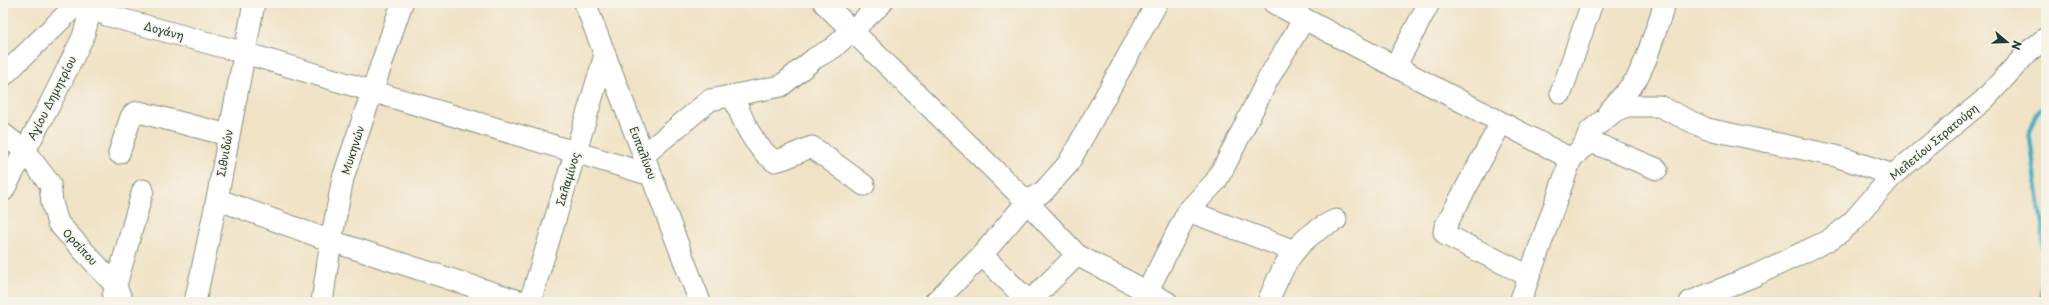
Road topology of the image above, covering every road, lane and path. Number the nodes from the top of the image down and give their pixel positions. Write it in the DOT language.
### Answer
graph roads {
  1 [pos="78,3"];
  2 [pos="83,3"];
  3 [pos="254,3"];
  4 [pos="402,3"];
  5 [pos="585,3"];
  6 [pos="824,3"];
  7 [pos="882,3"];
  8 [pos="1157,3"];
  9 [pos="1274,3"];
  10 [pos="1429,3"];
  11 [pos="1592,3"];
  12 [pos="1665,3"];
  13 [pos="1304,19"];
  14 [pos="852,31"];
  15 [pos="2046,38"];
  16 [pos="245,53"];
  17 [pos="605,55"];
  18 [pos="1395,67"];
  19 [pos="3,76"];
  20 [pos="372,90"];
  21 [pos="1561,93"];
  22 [pos="733,96"];
  23 [pos="1600,121"];
  24 [pos="1501,123"];
  25 [pos="3,134"];
  26 [pos="228,135"];
  27 [pos="24,150"];
  28 [pos="575,153"];
  29 [pos="1577,153"];
  30 [pos="119,154"];
  31 [pos="644,155"];
  32 [pos="1657,169"];
  33 [pos="651,175"];
  34 [pos="1893,175"];
  35 [pos="864,185"];
  36 [pos="142,190"];
  37 [pos="3,191"];
  38 [pos="217,199"];
  39 [pos="1027,202"];
  40 [pos="1188,211"];
  41 [pos="1336,220"];
  42 [pos="331,241"];
  43 [pos="1295,251"];
  44 [pos="982,255"];
  45 [pos="1078,255"];
  46 [pos="1529,276"];
  47 [pos="1147,292"];
  48 [pos="117,296"];
  49 [pos="195,302"];
  50 [pos="322,302"];
  51 [pos="522,302"];
  52 [pos="530,302"];
  53 [pos="700,302"];
  54 [pos="935,302"];
  55 [pos="1029,302"];
  56 [pos="1167,302"];
  57 [pos="1268,302"];
  58 [pos="1520,302"];
  59 [pos="1690,302"];
  1 -- 19 [label="street"];
  2 -- 16 [label="street, Δογάνη"];
  2 -- 27 [label="street, Αγίου Δημητρίου"];
  3 -- 16 [label="street, Σιθνιδών"];
  4 -- 20 [label="street, Μυκηνών"];
  5 -- 17 [label="street, Ευπαλίνου"];
  6 -- 14 [label="street"];
  7 -- 14 [label="street"];
  8 -- 39 [label="street"];
  9 -- 13 [label="street"];
  10 -- 18 [label="street"];
  11 -- 21 [label="street"];
  12 -- 23 [label="street"];
  13 -- 18 [label="street"];
  13 -- 40 [label="street"];
  14 -- 22 [label="street"];
  14 -- 39 [label="street"];
  15 -- 34 [label="street, Μελετίου Στρατούρη"];
  16 -- 20 [label="street, Δογάνη"];
  16 -- 26 [label="street, Σιθνιδών"];
  17 -- 28 [label="street, Σαλαμίνος"];
  17 -- 31 [label="street, Ευπαλίνου"];
  18 -- 24 [label="street"];
  20 -- 28 [label="street, Δογάνη"];
  20 -- 42 [label="street, Μυκηνών"];
  22 -- 31 [label="street"];
  22 -- 35 [label="street"];
  23 -- 29 [label="street"];
  23 -- 34 [label="street"];
  24 -- 29 [label="street"];
  24 -- 46 [label="street"];
  25 -- 27 [label="street, Ορσίπου"];
  26 -- 30 [label="street"];
  26 -- 38 [label="street, Σιθνιδών"];
  27 -- 37 [label="street, Αγίου Δημητρίου"];
  27 -- 48 [label="street, Ορσίπου"];
  28 -- 33 [label="street, Δογάνη"];
  28 -- 52 [label="street, Σαλαμίνος"];
  29 -- 32 [label="street"];
  29 -- 46 [label="street"];
  31 -- 33 [label="street, Ευπαλίνου"];
  33 -- 53 [label="street, Ευπαλίνου"];
  34 -- 59 [label="street, Μελετίου Στρατούρη"];
  36 -- 48 [label="street"];
  38 -- 42 [label="street"];
  38 -- 49 [label="street, Σιθνιδών"];
  39 -- 44 [label="street"];
  39 -- 45 [label="street"];
  40 -- 43 [label="street"];
  40 -- 47 [label="street"];
  41 -- 43 [label="street"];
  42 -- 50 [label="street, Μυκηνών"];
  42 -- 51 [label="street"];
  43 -- 57 [label="street"];
  44 -- 54 [label="street"];
  44 -- 55 [label="street"];
  45 -- 47 [label="street"];
  45 -- 55 [label="street"];
  46 -- 58 [label="street"];
  47 -- 56 [label="street"];
}
